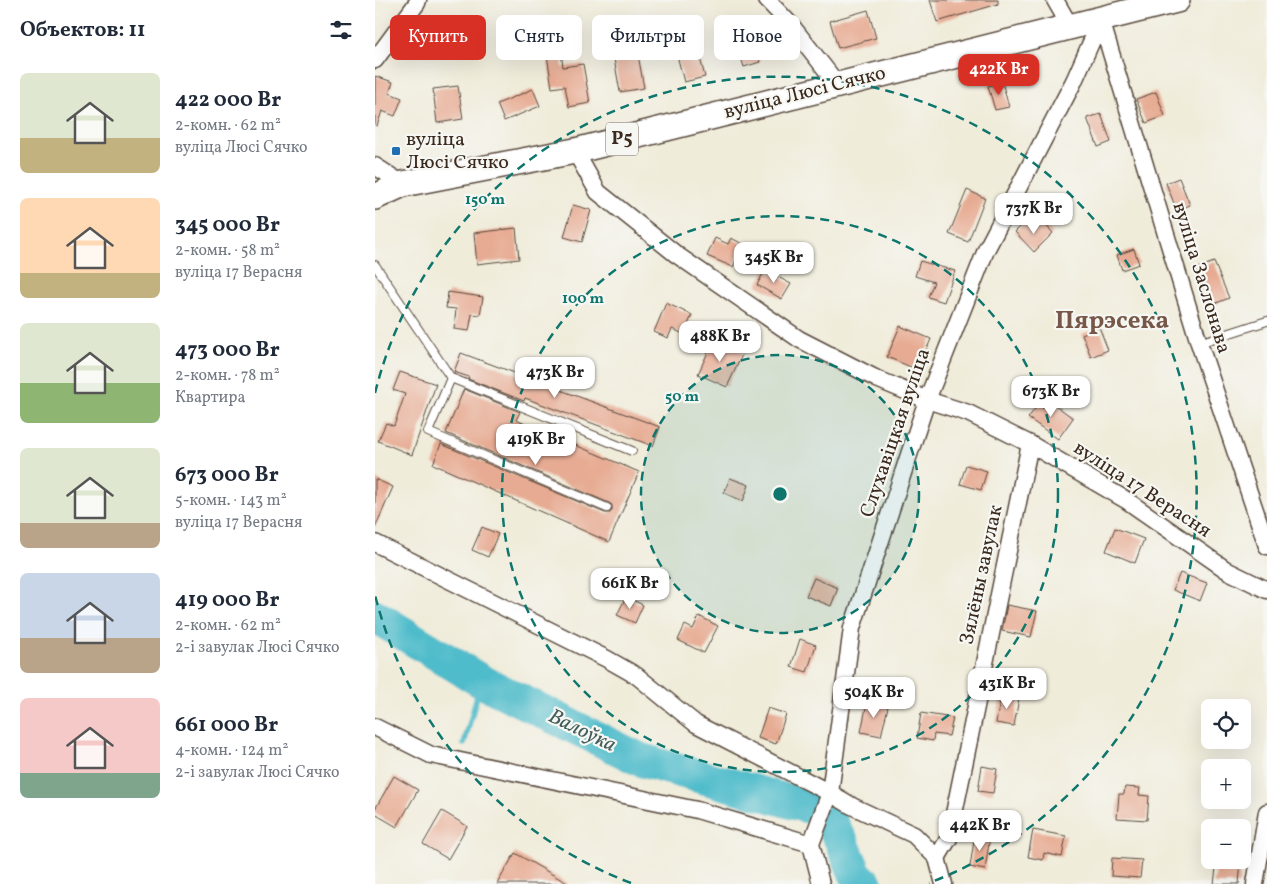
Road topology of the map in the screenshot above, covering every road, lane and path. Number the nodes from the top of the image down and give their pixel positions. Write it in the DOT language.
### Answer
graph roads {
  1 [pos="417,0"];
  2 [pos="767,0"];
  3 [pos="1055,0"];
  4 [pos="1177,0"];
  5 [pos="1101,20"];
  6 [pos="1071,28"];
  7 [pos="375,60"];
  8 [pos="838,85"];
  9 [pos="575,151"];
  10 [pos="375,166"];
  11 [pos="403,184"];
  12 [pos="375,196"];
  13 [pos="375,265"];
  14 [pos="1267,321"];
  15 [pos="1199,343"];
  16 [pos="451,378"];
  17 [pos="927,400"];
  18 [pos="1030,444"];
  19 [pos="632,451"];
  20 [pos="607,508"];
  21 [pos="375,543"];
  22 [pos="1267,546"];
  23 [pos="1267,590"];
  24 [pos="375,727"];
  25 [pos="830,792"];
  26 [pos="1267,812"];
  27 [pos="811,844"];
  28 [pos="937,858"];
  29 [pos="821,884"];
  30 [pos="944,884"];
  31 [pos="1255,884"];
  1 -- 7 [label="street"];
  2 -- 8 [label="street"];
  3 -- 6 [label="street"];
  4 -- 5 [label="main road, вуліца Люсі Сячко / Р5"];
  5 -- 6 [label="main road, вуліца Люсі Сячко / Р5"];
  5 -- 15 [label="street, вуліца Заслонава"];
  5 -- 17 [label="street, Слухавіцкая вуліца"];
  6 -- 8 [label="main road, вуліца Люсі Сячко / Р5"];
  8 -- 9 [label="main road, вуліца Люсі Сячко / Р5"];
  9 -- 11 [label="main road, вуліца Люсі Сячко / Р5"];
  9 -- 17 [label="street, вуліца 17 Верасня"];
  10 -- 11 [label="street"];
  11 -- 12 [label="main road, вуліца Люсі Сячко / Р5"];
  13 -- 16 [label="lane"];
  14 -- 15 [label="lane"];
  15 -- 22 [label="street, вуліца Заслонава"];
  16 -- 19 [label="lane"];
  16 -- 20 [label="lane"];
  17 -- 18 [label="street, вуліца 17 Верасня"];
  17 -- 25 [label="street, Слухавіцкая вуліца"];
  18 -- 23 [label="street, вуліца 17 Верасня"];
  18 -- 28 [label="street, Зялёны завулак"];
  21 -- 25 [label="street"];
  24 -- 27 [label="street"];
  25 -- 27 [label="street, Слухавіцкая вуліца"];
  25 -- 28 [label="street"];
  26 -- 31 [label="street"];
  27 -- 29 [label="street"];
  28 -- 30 [label="street"];
}
